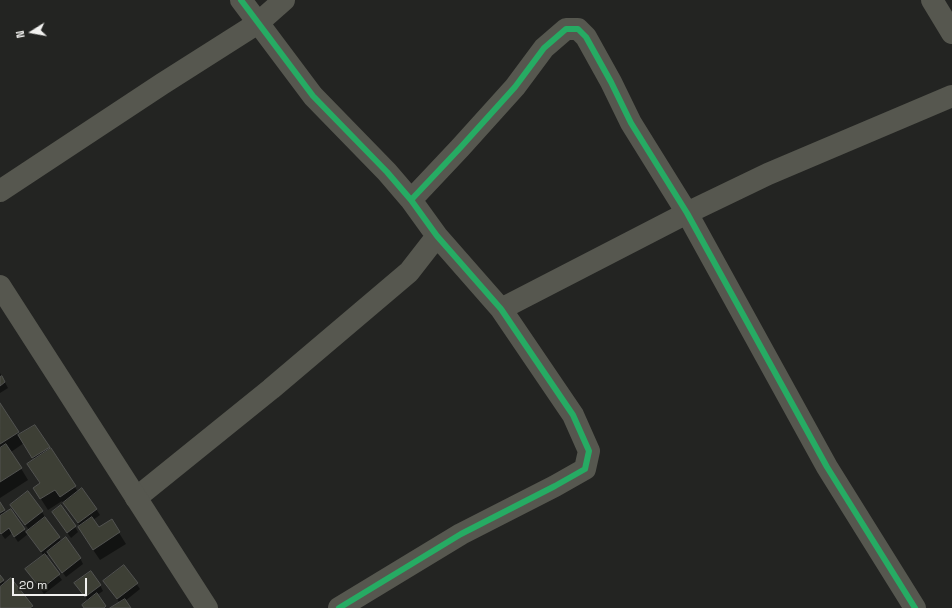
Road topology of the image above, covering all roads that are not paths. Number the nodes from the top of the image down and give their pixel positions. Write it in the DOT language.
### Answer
graph roads {
  1 [pos="241,0"];
  2 [pos="284,0"];
  3 [pos="932,0"];
  4 [pos="258,23"];
  5 [pos="952,33"];
  6 [pos="952,96"];
  7 [pos="0,191"];
  8 [pos="411,200"];
  9 [pos="687,213"];
  10 [pos="437,236"];
  11 [pos="0,286"];
  12 [pos="501,309"];
  13 [pos="136,498"];
  14 [pos="207,608"];
  15 [pos="339,608"];
  16 [pos="915,608"];
  1 -- 4 [label="street"];
  2 -- 4 [label="street"];
  3 -- 5 [label="street"];
  4 -- 7 [label="street"];
  4 -- 8 [label="street"];
  6 -- 9 [label="street"];
  8 -- 9 [label="street"];
  8 -- 10 [label="street"];
  9 -- 12 [label="street"];
  9 -- 16 [label="street"];
  10 -- 12 [label="street"];
  10 -- 13 [label="street"];
  11 -- 13 [label="street"];
  12 -- 15 [label="street"];
  13 -- 14 [label="street"];
}
